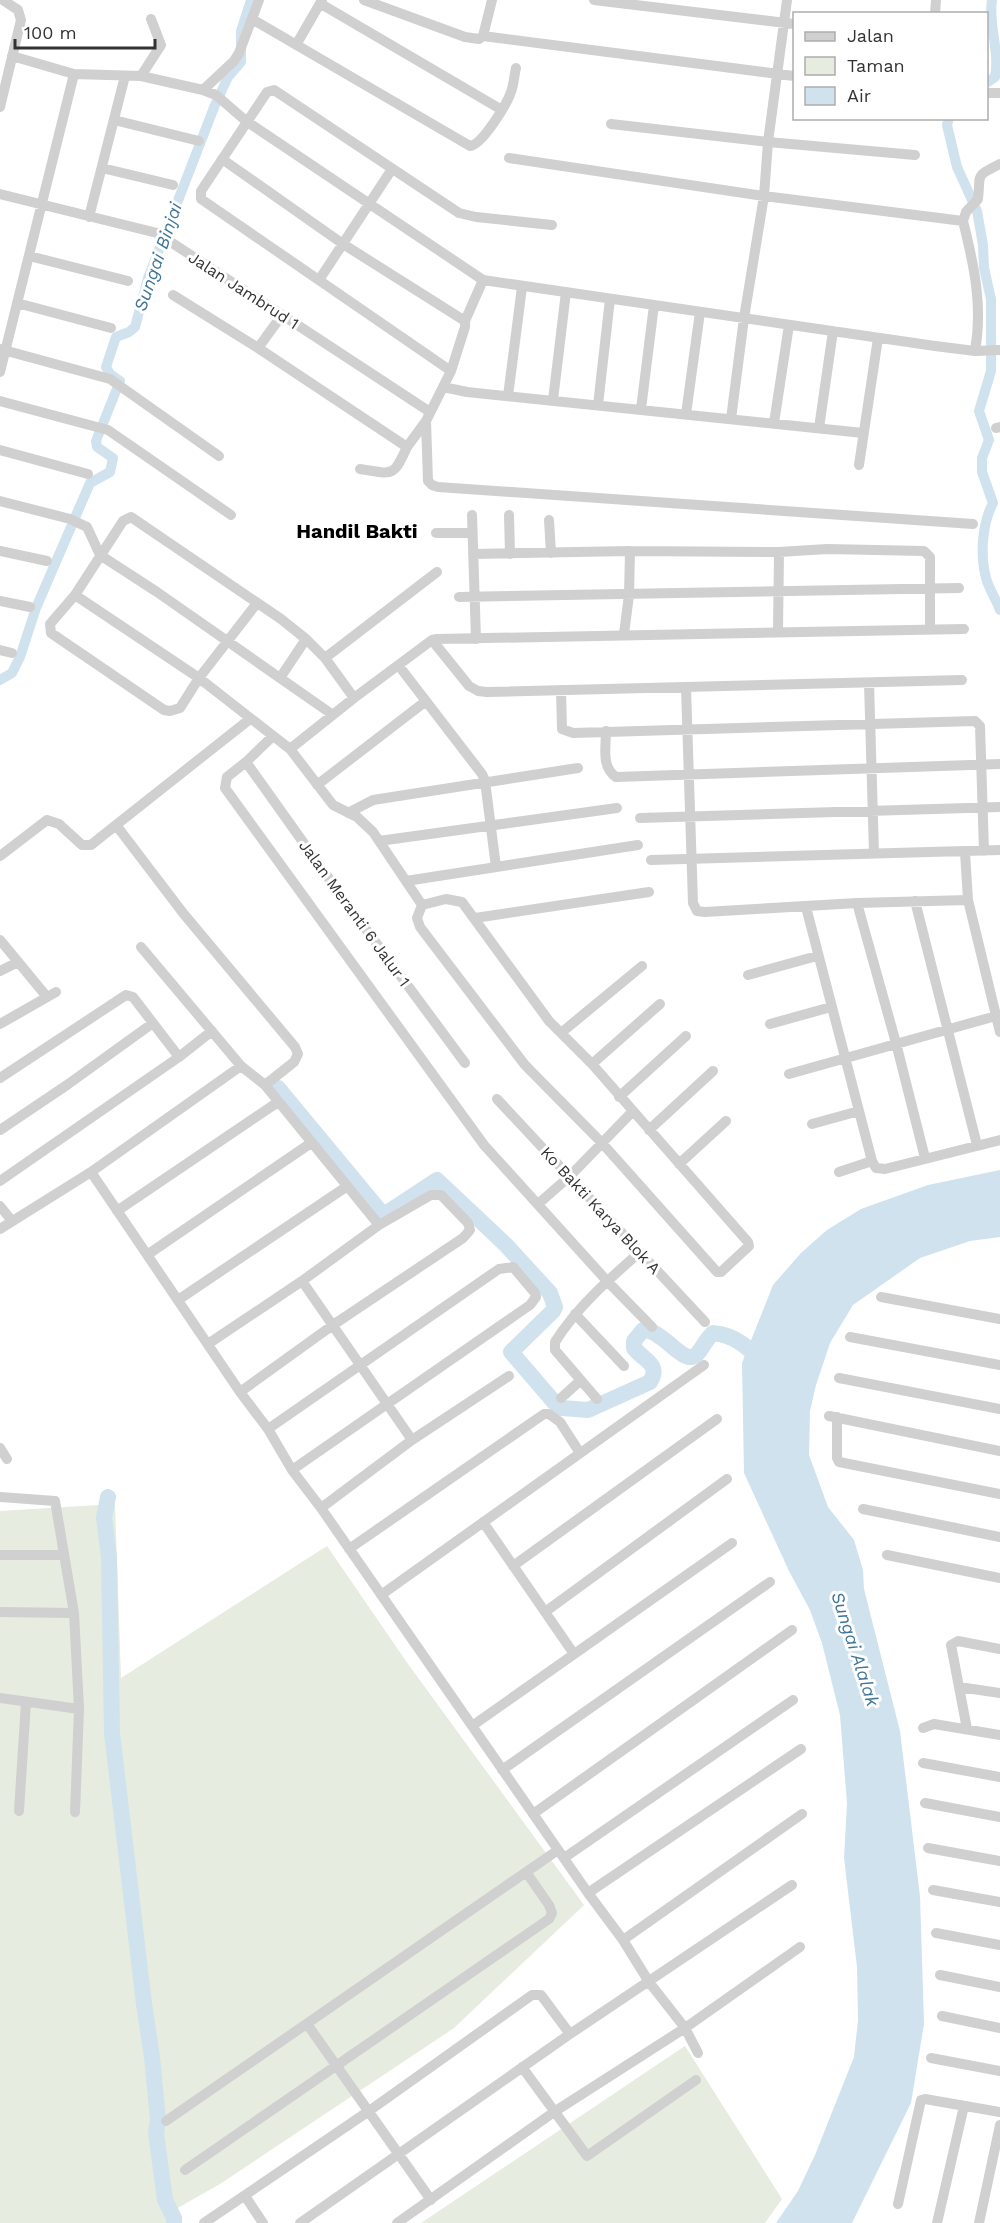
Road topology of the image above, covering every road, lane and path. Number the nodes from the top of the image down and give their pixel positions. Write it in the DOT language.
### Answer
graph roads {
  1 [pos="3,0"];
  2 [pos="259,0"];
  3 [pos="364,0"];
  4 [pos="492,0"];
  5 [pos="594,0"];
  6 [pos="787,0"];
  7 [pos="321,2"];
  8 [pos="634,2"];
  9 [pos="151,19"];
  10 [pos="252,19"];
  11 [pos="789,24"];
  12 [pos="483,36"];
  13 [pos="296,45"];
  14 [pos="12,57"];
  15 [pos="516,68"];
  16 [pos="74,74"];
  17 [pos="777,74"];
  18 [pos="125,76"];
  19 [pos="141,76"];
  20 [pos="793,76"];
  21 [pos="203,90"];
  22 [pos="0,107"];
  23 [pos="502,110"];
  24 [pos="114,120"];
  25 [pos="246,121"];
  26 [pos="611,124"];
  27 [pos="199,141"];
  28 [pos="768,142"];
  29 [pos="915,155"];
  30 [pos="509,158"];
  31 [pos="222,159"];
  32 [pos="1000,164"];
  33 [pos="102,168"];
  34 [pos="392,169"];
  35 [pos="173,185"];
  36 [pos="0,194"];
  37 [pos="764,196"];
  38 [pos="42,204"];
  39 [pos="370,205"];
  40 [pos="89,217"];
  41 [pos="963,221"];
  42 [pos="552,225"];
  43 [pos="343,244"];
  44 [pos="29,256"];
  45 [pos="319,280"];
  46 [pos="483,280"];
  47 [pos="128,281"];
  48 [pos="522,287"];
  49 [pos="566,292"];
  50 [pos="173,295"];
  51 [pos="610,299"];
  52 [pos="17,303"];
  53 [pos="654,305"];
  54 [pos="699,312"];
  55 [pos="282,315"];
  56 [pos="744,318"];
  57 [pos="465,321"];
  58 [pos="789,325"];
  59 [pos="111,328"];
  60 [pos="833,331"];
  61 [pos="878,338"];
  62 [pos="258,348"];
  63 [pos="3,349"];
  64 [pos="1000,350"];
  65 [pos="978,351"];
  66 [pos="451,371"];
  67 [pos="0,372"];
  68 [pos="443,387"];
  69 [pos="508,396"];
  70 [pos="554,400"];
  71 [pos="0,401"];
  72 [pos="598,405"];
  73 [pos="642,410"];
  74 [pos="686,414"];
  75 [pos="428,416"];
  76 [pos="731,419"];
  77 [pos="774,423"];
  78 [pos="819,428"];
  79 [pos="863,434"];
  80 [pos="407,447"];
  81 [pos="0,450"];
  82 [pos="219,456"];
  83 [pos="859,465"];
  84 [pos="360,469"];
  85 [pos="88,474"];
  86 [pos="0,501"];
  87 [pos="231,515"];
  88 [pos="509,515"];
  89 [pos="472,516"];
  90 [pos="549,520"];
  91 [pos="973,524"];
  92 [pos="436,533"];
  93 [pos="472,533"];
  94 [pos="630,551"];
  95 [pos="0,552"];
  96 [pos="779,552"];
  97 [pos="551,553"];
  98 [pos="473,554"];
  99 [pos="510,554"];
  100 [pos="100,555"];
  101 [pos="47,561"];
  102 [pos="437,572"];
  103 [pos="931,588"];
  104 [pos="959,588"];
  105 [pos="779,591"];
  106 [pos="75,595"];
  107 [pos="629,595"];
  108 [pos="459,597"];
  109 [pos="475,597"];
  110 [pos="0,601"];
  111 [pos="257,603"];
  112 [pos="30,607"];
  113 [pos="964,629"];
  114 [pos="930,630"];
  115 [pos="778,631"];
  116 [pos="624,634"];
  117 [pos="306,639"];
  118 [pos="476,639"];
  119 [pos="432,640"];
  120 [pos="226,642"];
  121 [pos="0,650"];
  122 [pos="12,653"];
  123 [pos="325,658"];
  124 [pos="399,666"];
  125 [pos="199,678"];
  126 [pos="280,678"];
  127 [pos="962,680"];
  128 [pos="869,683"];
  129 [pos="686,688"];
  130 [pos="561,690"];
  131 [pos="354,698"];
  132 [pos="426,701"];
  133 [pos="333,716"];
  134 [pos="250,718"];
  135 [pos="870,725"];
  136 [pos="687,729"];
  137 [pos="606,731"];
  138 [pos="273,736"];
  139 [pos="290,749"];
  140 [pos="246,762"];
  141 [pos="1000,764"];
  142 [pos="982,765"];
  143 [pos="871,767"];
  144 [pos="578,768"];
  145 [pos="689,774"];
  146 [pos="485,781"];
  147 [pos="318,785"];
  148 [pos="1000,807"];
  149 [pos="617,808"];
  150 [pos="984,808"];
  151 [pos="872,810"];
  152 [pos="348,813"];
  153 [pos="691,816"];
  154 [pos="640,818"];
  155 [pos="116,825"];
  156 [pos="490,825"];
  157 [pos="379,841"];
  158 [pos="638,845"];
  159 [pos="1000,850"];
  160 [pos="984,851"];
  161 [pos="966,852"];
  162 [pos="874,853"];
  163 [pos="0,856"];
  164 [pos="692,858"];
  165 [pos="651,860"];
  166 [pos="496,867"];
  167 [pos="406,881"];
  168 [pos="649,892"];
  169 [pos="968,900"];
  170 [pos="915,901"];
  171 [pos="857,903"];
  172 [pos="422,905"];
  173 [pos="806,907"];
  174 [pos="475,918"];
  175 [pos="0,940"];
  176 [pos="141,947"];
  177 [pos="817,956"];
  178 [pos="18,962"];
  179 [pos="642,966"];
  180 [pos="0,971"];
  181 [pos="748,975"];
  182 [pos="660,1004"];
  183 [pos="831,1006"];
  184 [pos="996,1016"];
  185 [pos="153,1023"];
  186 [pos="0,1024"];
  187 [pos="770,1024"];
  188 [pos="947,1029"];
  189 [pos="212,1031"];
  190 [pos="1000,1032"];
  191 [pos="561,1033"];
  192 [pos="686,1036"];
  193 [pos="896,1043"];
  194 [pos="179,1057"];
  195 [pos="845,1057"];
  196 [pos="465,1063"];
  197 [pos="592,1064"];
  198 [pos="241,1066"];
  199 [pos="713,1071"];
  200 [pos="789,1074"];
  201 [pos="0,1078"];
  202 [pos="265,1085"];
  203 [pos="619,1097"];
  204 [pos="497,1099"];
  205 [pos="278,1102"];
  206 [pos="859,1111"];
  207 [pos="633,1112"];
  208 [pos="726,1121"];
  209 [pos="812,1124"];
  210 [pos="0,1130"];
  211 [pos="649,1130"];
  212 [pos="1000,1140"];
  213 [pos="311,1143"];
  214 [pos="602,1143"];
  215 [pos="977,1145"];
  216 [pos="925,1158"];
  217 [pos="872,1161"];
  218 [pos="679,1164"];
  219 [pos="91,1172"];
  220 [pos="838,1172"];
  221 [pos="570,1176"];
  222 [pos="0,1181"];
  223 [pos="346,1186"];
  224 [pos="538,1204"];
  225 [pos="0,1206"];
  226 [pos="117,1210"];
  227 [pos="12,1221"];
  228 [pos="379,1225"];
  229 [pos="0,1229"];
  230 [pos="640,1252"];
  231 [pos="147,1255"];
  232 [pos="302,1281"];
  233 [pos="607,1281"];
  234 [pos="881,1298"];
  235 [pos="178,1300"];
  236 [pos="575,1314"];
  237 [pos="1000,1319"];
  238 [pos="705,1322"];
  239 [pos="333,1325"];
  240 [pos="652,1327"];
  241 [pos="850,1337"];
  242 [pos="208,1344"];
  243 [pos="360,1364"];
  244 [pos="704,1365"];
  245 [pos="1000,1365"];
  246 [pos="624,1366"];
  247 [pos="509,1376"];
  248 [pos="840,1378"];
  249 [pos="581,1380"];
  250 [pos="240,1392"];
  251 [pos="561,1398"];
  252 [pos="597,1399"];
  253 [pos="388,1404"];
  254 [pos="1000,1408"];
  255 [pos="717,1419"];
  256 [pos="268,1429"];
  257 [pos="412,1440"];
  258 [pos="0,1448"];
  259 [pos="1000,1451"];
  260 [pos="580,1453"];
  261 [pos="7,1459"];
  262 [pos="292,1470"];
  263 [pos="727,1479"];
  264 [pos="1000,1494"];
  265 [pos="0,1497"];
  266 [pos="321,1508"];
  267 [pos="863,1509"];
  268 [pos="483,1522"];
  269 [pos="1000,1537"];
  270 [pos="732,1543"];
  271 [pos="349,1549"];
  272 [pos="0,1555"];
  273 [pos="64,1555"];
  274 [pos="887,1555"];
  275 [pos="513,1566"];
  276 [pos="1000,1578"];
  277 [pos="770,1582"];
  278 [pos="381,1595"];
  279 [pos="0,1612"];
  280 [pos="74,1612"];
  281 [pos="545,1612"];
  282 [pos="792,1630"];
  283 [pos="1000,1649"];
  284 [pos="574,1654"];
  285 [pos="959,1687"];
  286 [pos="1000,1694"];
  287 [pos="0,1698"];
  288 [pos="792,1700"];
  289 [pos="26,1702"];
  290 [pos="79,1709"];
  291 [pos="472,1726"];
  292 [pos="923,1728"];
  293 [pos="967,1729"];
  294 [pos="1000,1735"];
  295 [pos="801,1749"];
  296 [pos="923,1762"];
  297 [pos="502,1770"];
  298 [pos="1000,1777"];
  299 [pos="925,1803"];
  300 [pos="19,1811"];
  301 [pos="75,1812"];
  302 [pos="533,1814"];
  303 [pos="802,1814"];
  304 [pos="1000,1817"];
  305 [pos="928,1848"];
  306 [pos="561,1854"];
  307 [pos="1000,1861"];
  308 [pos="526,1872"];
  309 [pos="792,1885"];
  310 [pos="933,1890"];
  311 [pos="588,1893"];
  312 [pos="1000,1902"];
  313 [pos="936,1933"];
  314 [pos="623,1940"];
  315 [pos="1000,1945"];
  316 [pos="800,1947"];
  317 [pos="940,1975"];
  318 [pos="649,1982"];
  319 [pos="1000,1987"];
  320 [pos="942,2016"];
  321 [pos="307,2024"];
  322 [pos="685,2028"];
  323 [pos="1000,2028"];
  324 [pos="570,2034"];
  325 [pos="698,2053"];
  326 [pos="931,2058"];
  327 [pos="338,2066"];
  328 [pos="522,2067"];
  329 [pos="1000,2072"];
  330 [pos="696,2080"];
  331 [pos="964,2106"];
  332 [pos="369,2110"];
  333 [pos="554,2112"];
  334 [pos="1000,2112"];
  335 [pos="166,2121"];
  336 [pos="1000,2125"];
  337 [pos="401,2154"];
  338 [pos="185,2169"];
  339 [pos="245,2196"];
  340 [pos="431,2200"];
  341 [pos="898,2204"];
  342 [pos="204,2223"];
  343 [pos="263,2223"];
  344 [pos="300,2223"];
  345 [pos="397,2223"];
  346 [pos="937,2223"];
  347 [pos="979,2223"];
  1 -- 14 [label="street"];
  2 -- 10 [label="street"];
  3 -- 12 [label="street"];
  4 -- 12 [label="street"];
  5 -- 8 [label="street"];
  6 -- 11 [label="street"];
  7 -- 13 [label="street"];
  7 -- 23 [label="street"];
  8 -- 11 [label="street"];
  9 -- 19 [label="street"];
  10 -- 13 [label="street"];
  10 -- 21 [label="street"];
  11 -- 17 [label="street"];
  12 -- 17 [label="street"];
  13 -- 23 [label="street"];
  14 -- 16 [label="street"];
  14 -- 22 [label="street"];
  15 -- 23 [label="street"];
  16 -- 18 [label="street"];
  16 -- 38 [label="street"];
  17 -- 20 [label="street"];
  17 -- 28 [label="street"];
  18 -- 19 [label="street"];
  18 -- 24 [label="street"];
  19 -- 21 [label="street"];
  21 -- 25 [label="street"];
  24 -- 27 [label="street"];
  24 -- 33 [label="street"];
  25 -- 31 [label="street"];
  25 -- 34 [label="street"];
  25 -- 39 [label="street"];
  26 -- 28 [label="street"];
  28 -- 29 [label="street"];
  28 -- 37 [label="street"];
  30 -- 37 [label="street"];
  31 -- 43 [label="street"];
  31 -- 45 [label="street"];
  32 -- 41 [label="street"];
  33 -- 35 [label="street"];
  33 -- 40 [label="street"];
  34 -- 39 [label="street"];
  34 -- 42 [label="street"];
  36 -- 38 [label="street, Jalan Jambrud 1"];
  37 -- 41 [label="street"];
  37 -- 56 [label="street"];
  38 -- 40 [label="street, Jalan Jambrud 1"];
  38 -- 44 [label="street"];
  39 -- 43 [label="street"];
  39 -- 46 [label="street"];
  40 -- 55 [label="street, Jalan Jambrud 1"];
  41 -- 65 [label="street"];
  43 -- 45 [label="street"];
  43 -- 57 [label="street"];
  44 -- 47 [label="street"];
  44 -- 52 [label="street"];
  45 -- 66 [label="street"];
  46 -- 48 [label="street"];
  46 -- 57 [label="street"];
  48 -- 49 [label="street"];
  48 -- 69 [label="street"];
  49 -- 51 [label="street"];
  49 -- 70 [label="street"];
  50 -- 62 [label="street"];
  51 -- 53 [label="street"];
  51 -- 72 [label="street"];
  52 -- 59 [label="street"];
  52 -- 63 [label="street"];
  53 -- 54 [label="street"];
  53 -- 73 [label="street"];
  54 -- 56 [label="street"];
  54 -- 74 [label="street"];
  55 -- 62 [label="street"];
  55 -- 75 [label="street, Jalan Jambrud 1"];
  56 -- 58 [label="street"];
  56 -- 76 [label="street"];
  57 -- 66 [label="street"];
  58 -- 60 [label="street"];
  58 -- 77 [label="street"];
  60 -- 61 [label="street"];
  60 -- 78 [label="street"];
  61 -- 65 [label="street"];
  61 -- 79 [label="street"];
  62 -- 80 [label="street"];
  63 -- 67 [label="street"];
  63 -- 82 [label="street"];
  64 -- 65 [label="street"];
  66 -- 68 [label="street"];
  68 -- 69 [label="street"];
  68 -- 75 [label="street"];
  69 -- 70 [label="street"];
  70 -- 72 [label="street"];
  71 -- 87 [label="street"];
  72 -- 73 [label="street"];
  73 -- 74 [label="street"];
  74 -- 76 [label="street"];
  75 -- 80 [label="street"];
  75 -- 91 [label="street"];
  76 -- 77 [label="street"];
  77 -- 78 [label="street"];
  78 -- 79 [label="street"];
  79 -- 83 [label="street"];
  80 -- 84 [label="street"];
  81 -- 85 [label="street"];
  86 -- 100 [label="street"];
  88 -- 99 [label="street"];
  89 -- 93 [label="street"];
  90 -- 97 [label="street"];
  92 -- 93 [label="street"];
  93 -- 98 [label="street"];
  94 -- 96 [label="street"];
  94 -- 97 [label="street"];
  94 -- 107 [label="street"];
  95 -- 101 [label="street"];
  96 -- 103 [label="street"];
  96 -- 105 [label="street"];
  97 -- 99 [label="street"];
  98 -- 99 [label="street"];
  98 -- 109 [label="street"];
  100 -- 106 [label="street"];
  100 -- 111 [label="street"];
  100 -- 120 [label="street"];
  102 -- 123 [label="street"];
  103 -- 104 [label="street"];
  103 -- 105 [label="street"];
  103 -- 114 [label="street"];
  105 -- 107 [label="street"];
  105 -- 115 [label="street"];
  106 -- 125 [label="street"];
  106 -- 125 [label="street"];
  107 -- 109 [label="street"];
  107 -- 116 [label="street"];
  108 -- 109 [label="street"];
  109 -- 118 [label="street"];
  110 -- 112 [label="street"];
  111 -- 117 [label="street"];
  111 -- 120 [label="street"];
  113 -- 114 [label="street"];
  114 -- 115 [label="street"];
  115 -- 116 [label="street"];
  116 -- 118 [label="street"];
  117 -- 123 [label="street"];
  117 -- 126 [label="street"];
  118 -- 119 [label="street"];
  119 -- 124 [label="street"];
  119 -- 130 [label="street"];
  120 -- 125 [label="street"];
  120 -- 126 [label="street"];
  121 -- 122 [label="street"];
  123 -- 131 [label="street"];
  124 -- 131 [label="street"];
  124 -- 132 [label="street"];
  125 -- 134 [label="street"];
  126 -- 133 [label="street"];
  127 -- 128 [label="street"];
  128 -- 129 [label="street"];
  128 -- 135 [label="street"];
  129 -- 130 [label="street"];
  129 -- 136 [label="street"];
  130 -- 137 [label="street"];
  131 -- 133 [label="street"];
  132 -- 146 [label="street"];
  132 -- 147 [label="street"];
  133 -- 139 [label="street"];
  134 -- 138 [label="street"];
  134 -- 155 [label="street"];
  135 -- 136 [label="street"];
  135 -- 142 [label="street"];
  135 -- 143 [label="street"];
  136 -- 137 [label="street"];
  136 -- 145 [label="street"];
  137 -- 145 [label="street"];
  138 -- 139 [label="street"];
  138 -- 140 [label="street"];
  139 -- 147 [label="street"];
  140 -- 196 [label="street, Jalan Meranti 6 Jalur 1"];
  140 -- 224 [label="street"];
  141 -- 142 [label="street"];
  142 -- 143 [label="street"];
  142 -- 150 [label="street"];
  143 -- 145 [label="street"];
  143 -- 151 [label="street"];
  144 -- 146 [label="street"];
  145 -- 153 [label="street"];
  146 -- 152 [label="street"];
  146 -- 156 [label="street"];
  147 -- 152 [label="street"];
  148 -- 150 [label="street"];
  149 -- 156 [label="street"];
  150 -- 151 [label="street"];
  150 -- 160 [label="street"];
  151 -- 153 [label="street"];
  151 -- 162 [label="street"];
  152 -- 157 [label="street"];
  153 -- 154 [label="street"];
  153 -- 164 [label="street"];
  155 -- 163 [label="street"];
  155 -- 202 [label="street"];
  156 -- 157 [label="street"];
  156 -- 166 [label="street"];
  157 -- 167 [label="street"];
  158 -- 166 [label="street"];
  159 -- 160 [label="street"];
  160 -- 161 [label="street"];
  161 -- 162 [label="street"];
  161 -- 169 [label="street"];
  162 -- 164 [label="street"];
  164 -- 165 [label="street"];
  164 -- 173 [label="street"];
  166 -- 167 [label="street"];
  167 -- 172 [label="street"];
  168 -- 174 [label="street"];
  169 -- 170 [label="street"];
  169 -- 184 [label="street"];
  170 -- 171 [label="street"];
  170 -- 188 [label="street"];
  171 -- 173 [label="street"];
  171 -- 193 [label="street"];
  172 -- 174 [label="street"];
  172 -- 214 [label="street"];
  173 -- 177 [label="street"];
  174 -- 191 [label="street"];
  175 -- 178 [label="street"];
  176 -- 189 [label="street"];
  177 -- 181 [label="street"];
  177 -- 183 [label="street"];
  178 -- 180 [label="street"];
  178 -- 186 [label="street"];
  179 -- 191 [label="street"];
  182 -- 197 [label="street"];
  183 -- 187 [label="street"];
  183 -- 195 [label="street"];
  184 -- 188 [label="street"];
  184 -- 190 [label="street"];
  185 -- 194 [label="street"];
  185 -- 201 [label="street"];
  185 -- 210 [label="street"];
  188 -- 193 [label="street"];
  188 -- 215 [label="street"];
  189 -- 194 [label="street"];
  189 -- 198 [label="street"];
  191 -- 197 [label="street"];
  192 -- 203 [label="street"];
  193 -- 195 [label="street"];
  193 -- 216 [label="street"];
  194 -- 222 [label="street"];
  195 -- 200 [label="street"];
  195 -- 206 [label="street"];
  197 -- 203 [label="street"];
  198 -- 202 [label="street"];
  198 -- 219 [label="street"];
  199 -- 211 [label="street"];
  202 -- 205 [label="street"];
  203 -- 207 [label="street"];
  204 -- 221 [label="street, Ko Bakti Karya Blok A"];
  205 -- 213 [label="street"];
  205 -- 226 [label="street"];
  206 -- 209 [label="street"];
  206 -- 217 [label="street"];
  207 -- 211 [label="street"];
  207 -- 214 [label="street"];
  208 -- 218 [label="street"];
  211 -- 218 [label="street"];
  212 -- 215 [label="street"];
  213 -- 223 [label="street"];
  213 -- 231 [label="street"];
  214 -- 218 [label="street"];
  214 -- 221 [label="street"];
  215 -- 216 [label="street"];
  216 -- 217 [label="street"];
  217 -- 220 [label="street"];
  219 -- 226 [label="street"];
  219 -- 227 [label="street"];
  221 -- 224 [label="street"];
  221 -- 230 [label="street, Ko Bakti Karya Blok A"];
  223 -- 228 [label="street"];
  223 -- 235 [label="street"];
  224 -- 233 [label="street"];
  225 -- 227 [label="street"];
  226 -- 231 [label="street"];
  227 -- 229 [label="street"];
  228 -- 232 [label="street"];
  228 -- 239 [label="street"];
  230 -- 233 [label="street"];
  230 -- 238 [label="street, Ko Bakti Karya Blok A"];
  231 -- 235 [label="street"];
  232 -- 239 [label="street"];
  232 -- 242 [label="street"];
  233 -- 236 [label="street"];
  233 -- 240 [label="street"];
  234 -- 237 [label="street"];
  235 -- 242 [label="street"];
  236 -- 246 [label="street"];
  236 -- 249 [label="street"];
  239 -- 243 [label="street"];
  239 -- 250 [label="street"];
  241 -- 245 [label="street"];
  242 -- 250 [label="street"];
  243 -- 253 [label="street"];
  243 -- 253 [label="street"];
  243 -- 256 [label="street"];
  244 -- 260 [label="street"];
  247 -- 257 [label="street"];
  248 -- 254 [label="street"];
  249 -- 251 [label="street"];
  249 -- 252 [label="street"];
  250 -- 256 [label="street"];
  253 -- 257 [label="street"];
  253 -- 262 [label="street"];
  255 -- 275 [label="street"];
  256 -- 262 [label="street"];
  257 -- 266 [label="street"];
  258 -- 261 [label="street"];
  259 -- 264 [label="street"];
  260 -- 268 [label="street"];
  260 -- 271 [label="street"];
  262 -- 266 [label="street"];
  263 -- 281 [label="street"];
  265 -- 273 [label="street"];
  266 -- 271 [label="street"];
  267 -- 269 [label="street"];
  268 -- 275 [label="street"];
  268 -- 278 [label="street"];
  270 -- 284 [label="street"];
  271 -- 278 [label="street"];
  272 -- 273 [label="street"];
  273 -- 280 [label="street"];
  274 -- 276 [label="street"];
  275 -- 281 [label="street"];
  277 -- 297 [label="street"];
  278 -- 291 [label="street"];
  279 -- 280 [label="street"];
  280 -- 290 [label="street"];
  281 -- 284 [label="street"];
  282 -- 302 [label="street"];
  283 -- 285 [label="street"];
  284 -- 291 [label="street"];
  285 -- 286 [label="street"];
  285 -- 293 [label="street"];
  287 -- 289 [label="street"];
  288 -- 306 [label="street"];
  289 -- 290 [label="street"];
  289 -- 300 [label="street"];
  290 -- 301 [label="street"];
  291 -- 297 [label="street"];
  292 -- 293 [label="street"];
  293 -- 294 [label="street"];
  295 -- 311 [label="street"];
  296 -- 298 [label="street"];
  297 -- 302 [label="street"];
  299 -- 304 [label="street"];
  302 -- 306 [label="street"];
  303 -- 314 [label="street"];
  305 -- 307 [label="street"];
  306 -- 308 [label="street"];
  306 -- 311 [label="street"];
  308 -- 321 [label="street"];
  308 -- 327 [label="street"];
  309 -- 318 [label="street"];
  310 -- 312 [label="street"];
  311 -- 314 [label="street"];
  313 -- 315 [label="street"];
  314 -- 318 [label="street"];
  316 -- 322 [label="street"];
  317 -- 319 [label="street"];
  318 -- 322 [label="street"];
  318 -- 324 [label="street"];
  320 -- 323 [label="street"];
  321 -- 327 [label="street"];
  321 -- 335 [label="street"];
  322 -- 325 [label="street"];
  322 -- 333 [label="street"];
  324 -- 328 [label="street"];
  324 -- 332 [label="street"];
  326 -- 329 [label="street"];
  327 -- 332 [label="street"];
  327 -- 338 [label="street"];
  328 -- 333 [label="street"];
  328 -- 337 [label="street"];
  330 -- 333 [label="street"];
  331 -- 334 [label="street"];
  331 -- 341 [label="street"];
  331 -- 346 [label="street"];
  332 -- 337 [label="street"];
  332 -- 339 [label="street"];
  333 -- 340 [label="street"];
  336 -- 347 [label="street"];
  337 -- 340 [label="street"];
  337 -- 344 [label="street"];
  339 -- 342 [label="street"];
  339 -- 343 [label="street"];
  340 -- 345 [label="street"];
}
